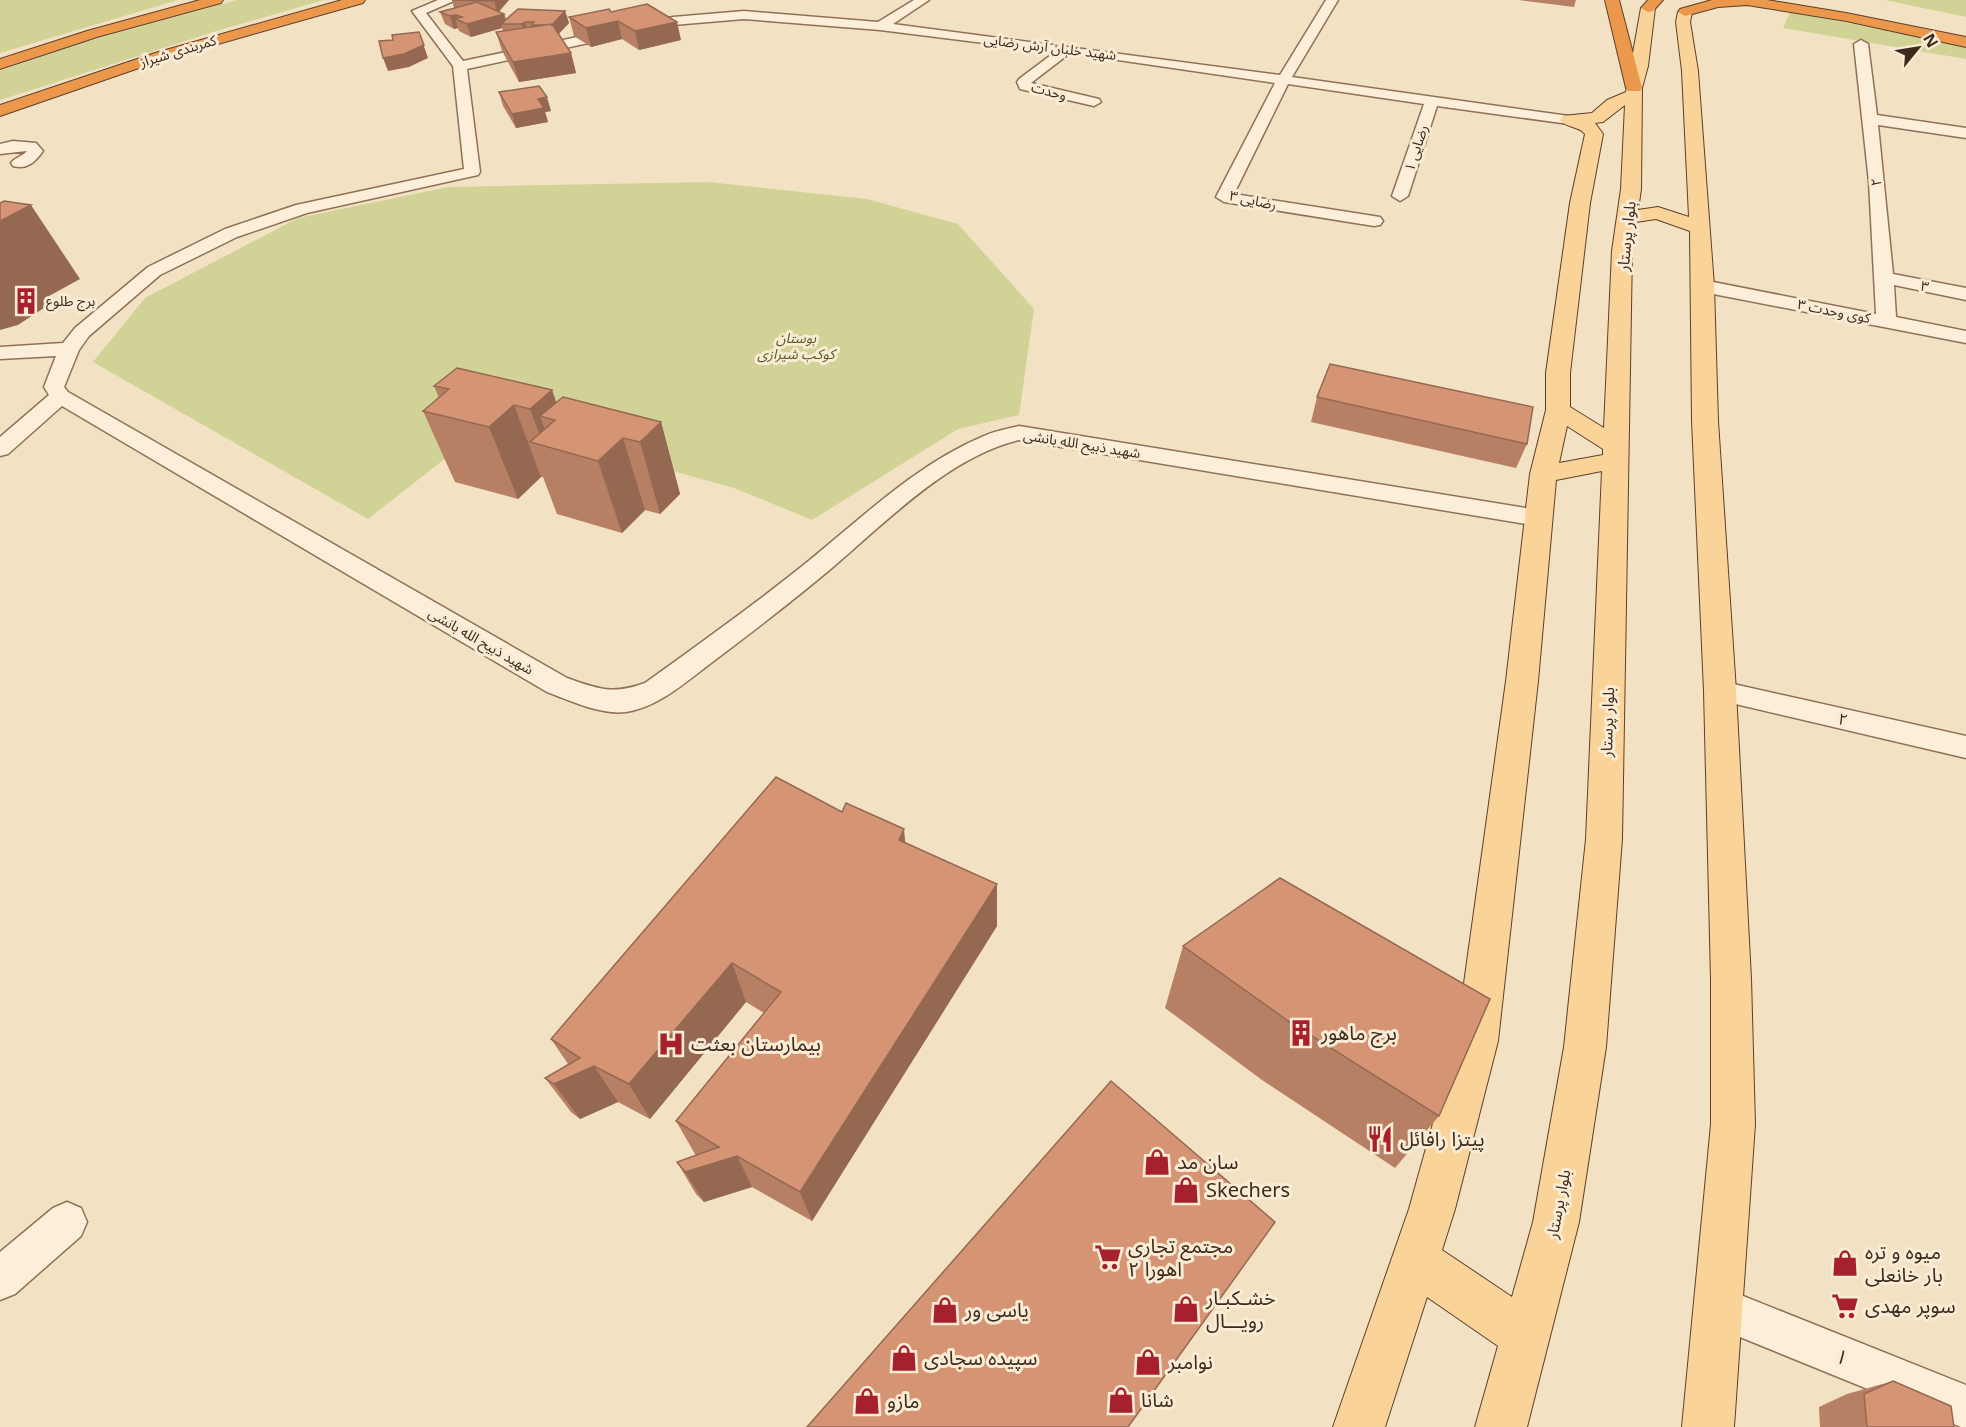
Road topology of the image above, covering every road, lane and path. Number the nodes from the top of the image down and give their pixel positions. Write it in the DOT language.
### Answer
graph roads {
  1 [pos="216,0"];
  2 [pos="358,0"];
  3 [pos="450,0"];
  4 [pos="923,0"];
  5 [pos="1332,0"];
  6 [pos="1612,0"];
  7 [pos="1652,4"];
  8 [pos="1689,6"];
  9 [pos="880,26"];
  10 [pos="1966,42"];
  11 [pos="1861,44"];
  12 [pos="1067,49"];
  13 [pos="0,64"];
  14 [pos="460,66"];
  15 [pos="1284,79"];
  16 [pos="1634,91"];
  17 [pos="1432,100"];
  18 [pos="1094,102"];
  19 [pos="0,111"];
  20 [pos="1870,119"];
  21 [pos="1569,120"];
  22 [pos="1966,133"];
  23 [pos="0,149"];
  24 [pos="19,164"];
  25 [pos="1631,189"];
  26 [pos="1401,196"];
  27 [pos="1698,214"];
  28 [pos="1627,217"];
  29 [pos="1374,221"];
  30 [pos="1885,278"];
  31 [pos="1702,286"];
  32 [pos="1966,294"];
  33 [pos="1886,320"];
  34 [pos="1966,337"];
  35 [pos="69,349"];
  36 [pos="0,353"];
  37 [pos="60,396"];
  38 [pos="1558,410"];
  39 [pos="0,448"];
  40 [pos="1617,453"];
  41 [pos="1543,474"];
  42 [pos="1538,518"];
  43 [pos="1720,691"];
  44 [pos="1966,747"];
  45 [pos="67,1222"];
  46 [pos="1415,1260"];
  47 [pos="0,1279"];
  48 [pos="1718,1307"];
  49 [pos="1526,1336"];
  50 [pos="1966,1407"];
  51 [pos="1359,1427"];
  52 [pos="1501,1427"];
  53 [pos="1708,1427"];
  1 -- 13 [label="highway"];
  2 -- 19 [label="highway, کمربندی شیراز"];
  3 -- 14 [label="street"];
  4 -- 9 [label="street"];
  5 -- 15 [label="street"];
  6 -- 16 [label="highway"];
  7 -- 16 [label="main road, بلوار پرستار"];
  8 -- 10 [label="highway"];
  8 -- 27 [label="main road"];
  9 -- 12 [label="street, شهید خلبان آرش رضایی"];
  9 -- 14 [label="street, شهید خلبان آرش رضایی"];
  11 -- 20 [label="street, ۲"];
  12 -- 15 [label="street, شهید خلبان آرش رضایی"];
  12 -- 18 [label="street, وحدت"];
  14 -- 35 [label="street"];
  15 -- 17 [label="street, شهید خلبان آرش رضایی"];
  15 -- 29 [label="street, رضایی ۳"];
  16 -- 21 [label="main road, شهید خلبان آرش رضایی"];
  16 -- 25 [label="main road, بلوار پرستار"];
  17 -- 21 [label="street, شهید خلبان آرش رضایی"];
  17 -- 26 [label="street, رضایی ۱"];
  20 -- 22 [label="street"];
  20 -- 30 [label="street, ۲"];
  21 -- 38 [label="main road"];
  23 -- 24 [label="street"];
  25 -- 27 [label="main road"];
  25 -- 28 [label="main road, بلوار پرستار"];
  27 -- 28 [label="main road"];
  27 -- 31 [label="main road"];
  28 -- 40 [label="main road, بلوار پرستار"];
  30 -- 32 [label="street, ۳"];
  30 -- 33 [label="street, ۲"];
  31 -- 33 [label="street, کوی وحدت ۳"];
  31 -- 43 [label="main road"];
  33 -- 34 [label="street, کوی وحدت ۳"];
  35 -- 36 [label="street"];
  35 -- 37 [label="street"];
  37 -- 39 [label="street"];
  37 -- 42 [label="street, شهید ذبیح الله بانشی"];
  38 -- 40 [label="main road"];
  38 -- 41 [label="main road"];
  40 -- 41 [label="main road"];
  40 -- 49 [label="main road, بلوار پرستار"];
  41 -- 42 [label="main road"];
  42 -- 46 [label="main road"];
  43 -- 44 [label="street, ۲"];
  43 -- 48 [label="main road"];
  45 -- 47 [label="street"];
  46 -- 49 [label="main road"];
  46 -- 51 [label="main road"];
  48 -- 50 [label="street, ۱"];
  48 -- 53 [label="main road"];
  49 -- 52 [label="main road, بلوار پرستار"];
}
